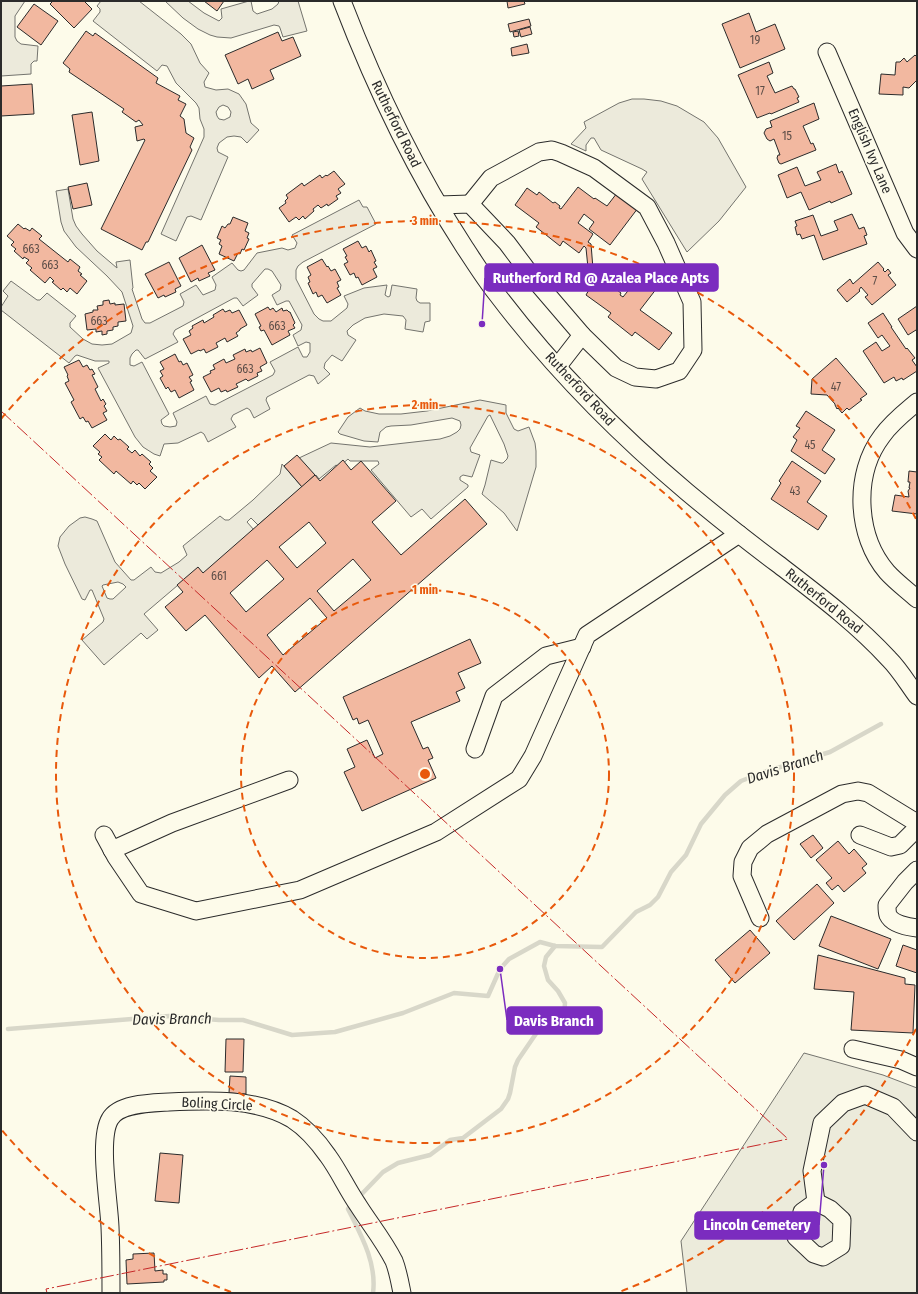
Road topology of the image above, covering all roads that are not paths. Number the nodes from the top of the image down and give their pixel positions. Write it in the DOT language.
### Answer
graph roads {
  1 [pos="342,1"];
  2 [pos="827,52"];
  3 [pos="470,204"];
  4 [pos="439,205"];
  5 [pos="917,249"];
  6 [pos="582,335"];
  7 [pos="558,366"];
  8 [pos="917,402"];
  9 [pos="739,534"];
  10 [pos="917,599"];
  11 [pos="582,647"];
  12 [pos="917,696"];
  13 [pos="475,749"];
  14 [pos="289,780"];
  15 [pos="917,821"];
  16 [pos="917,828"];
  17 [pos="104,835"];
  18 [pos="860,835"];
  19 [pos="112,850"];
  20 [pos="917,870"];
  21 [pos="760,918"];
  22 [pos="917,928"];
  23 [pos="853,1049"];
  24 [pos="917,1067"];
  25 [pos="917,1132"];
  26 [pos="816,1202"];
  27 [pos="111,1293"];
  28 [pos="402,1293"];
  1 -- 4 [label="street, Rutherford Road"];
  2 -- 5 [label="street, English Ivy Lane"];
  3 -- 4 [label="street"];
  3 -- 6 [label="street"];
  3 -- 6 [label="street"];
  4 -- 7 [label="street, Rutherford Road"];
  6 -- 7 [label="street"];
  7 -- 9 [label="street, Rutherford Road"];
  8 -- 10 [label="street"];
  9 -- 11 [label="street"];
  9 -- 12 [label="street, Rutherford Road"];
  11 -- 13 [label="street"];
  11 -- 19 [label="street"];
  14 -- 19 [label="street"];
  15 -- 21 [label="street"];
  16 -- 18 [label="street"];
  17 -- 19 [label="street"];
  20 -- 22 [label="street"];
  23 -- 24 [label="street"];
  25 -- 26 [label="street"];
  27 -- 28 [label="street, Boling Circle"];
}
